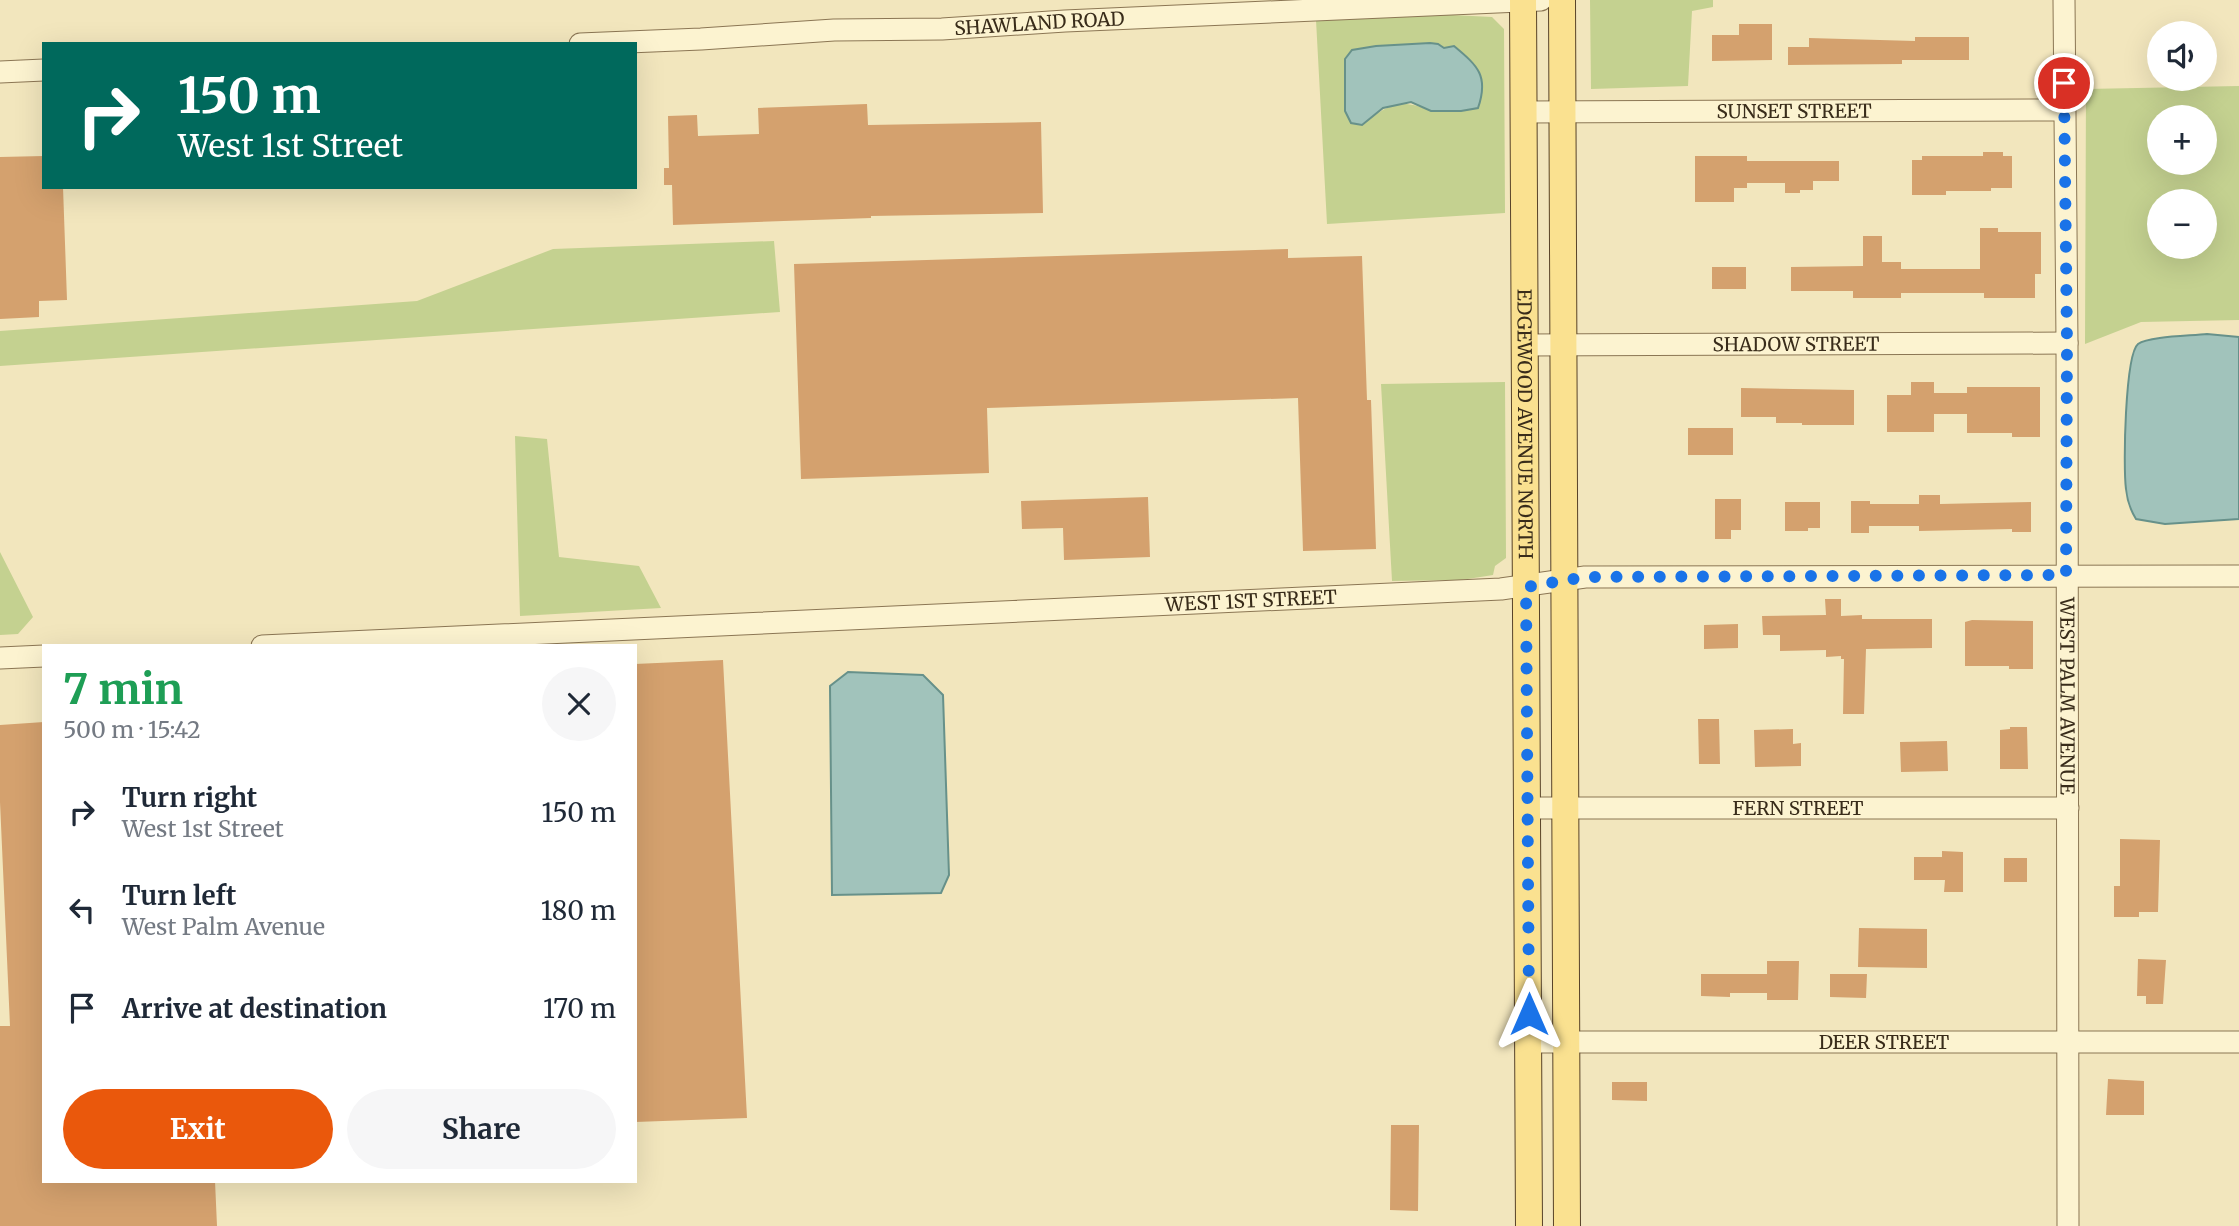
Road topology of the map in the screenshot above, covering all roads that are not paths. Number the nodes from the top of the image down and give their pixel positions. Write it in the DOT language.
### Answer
graph roads {
  1 [pos="1523,0"];
  2 [pos="1541,0"];
  3 [pos="1562,0"];
  4 [pos="2064,0"];
  5 [pos="637,42"];
  6 [pos="42,70"];
  7 [pos="0,72"];
  8 [pos="2064,110"];
  9 [pos="1562,111"];
  10 [pos="1524,112"];
  11 [pos="2067,343"];
  12 [pos="1525,345"];
  13 [pos="1563,345"];
  14 [pos="2066,575"];
  15 [pos="2239,576"];
  16 [pos="1564,582"];
  17 [pos="1526,587"];
  18 [pos="307,644"];
  19 [pos="42,656"];
  20 [pos="0,658"];
  21 [pos="1528,807"];
  22 [pos="2068,807"];
  23 [pos="1564,808"];
  24 [pos="2068,1041"];
  25 [pos="1529,1042"];
  26 [pos="1565,1042"];
  27 [pos="2239,1042"];
  28 [pos="1529,1226"];
  29 [pos="1567,1226"];
  30 [pos="2068,1226"];
  1 -- 2 [label="street, SHAWLAND ROAD"];
  1 -- 5 [label="street, SHAWLAND ROAD"];
  1 -- 10 [label="main road, EDGEWOOD AVENUE NORTH"];
  3 -- 9 [label="main road, EDGEWOOD AVENUE NORTH"];
  4 -- 8 [label="street, WEST PALM AVENUE"];
  6 -- 7 [label="street"];
  8 -- 9 [label="street, SUNSET STREET"];
  8 -- 11 [label="street, WEST PALM AVENUE"];
  9 -- 10 [label="street, SUNSET STREET"];
  9 -- 13 [label="main road, EDGEWOOD AVENUE NORTH"];
  10 -- 12 [label="main road, EDGEWOOD AVENUE NORTH"];
  11 -- 13 [label="street, SHADOW STREET"];
  11 -- 14 [label="street, WEST PALM AVENUE"];
  12 -- 13 [label="street, SHADOW STREET"];
  12 -- 17 [label="main road, EDGEWOOD AVENUE NORTH"];
  13 -- 16 [label="main road, EDGEWOOD AVENUE NORTH"];
  14 -- 15 [label="street, WEST 1ST STREET"];
  14 -- 16 [label="street, WEST 1ST STREET"];
  14 -- 22 [label="street, WEST PALM AVENUE"];
  16 -- 17 [label="street, WEST 1ST STREET"];
  16 -- 23 [label="main road, EDGEWOOD AVENUE NORTH"];
  17 -- 18 [label="street, WEST 1ST STREET"];
  17 -- 21 [label="main road, EDGEWOOD AVENUE NORTH"];
  19 -- 20 [label="street"];
  21 -- 23 [label="street, FERN STREET"];
  21 -- 25 [label="main road, EDGEWOOD AVENUE NORTH"];
  22 -- 23 [label="street, FERN STREET"];
  22 -- 24 [label="street, WEST PALM AVENUE"];
  23 -- 26 [label="main road, EDGEWOOD AVENUE NORTH"];
  24 -- 26 [label="street, DEER STREET"];
  24 -- 27 [label="street, DEER STREET"];
  24 -- 30 [label="street, WEST PALM AVENUE"];
  25 -- 26 [label="street, DEER STREET"];
  25 -- 28 [label="main road, EDGEWOOD AVENUE NORTH"];
  26 -- 29 [label="main road, EDGEWOOD AVENUE NORTH"];
}
